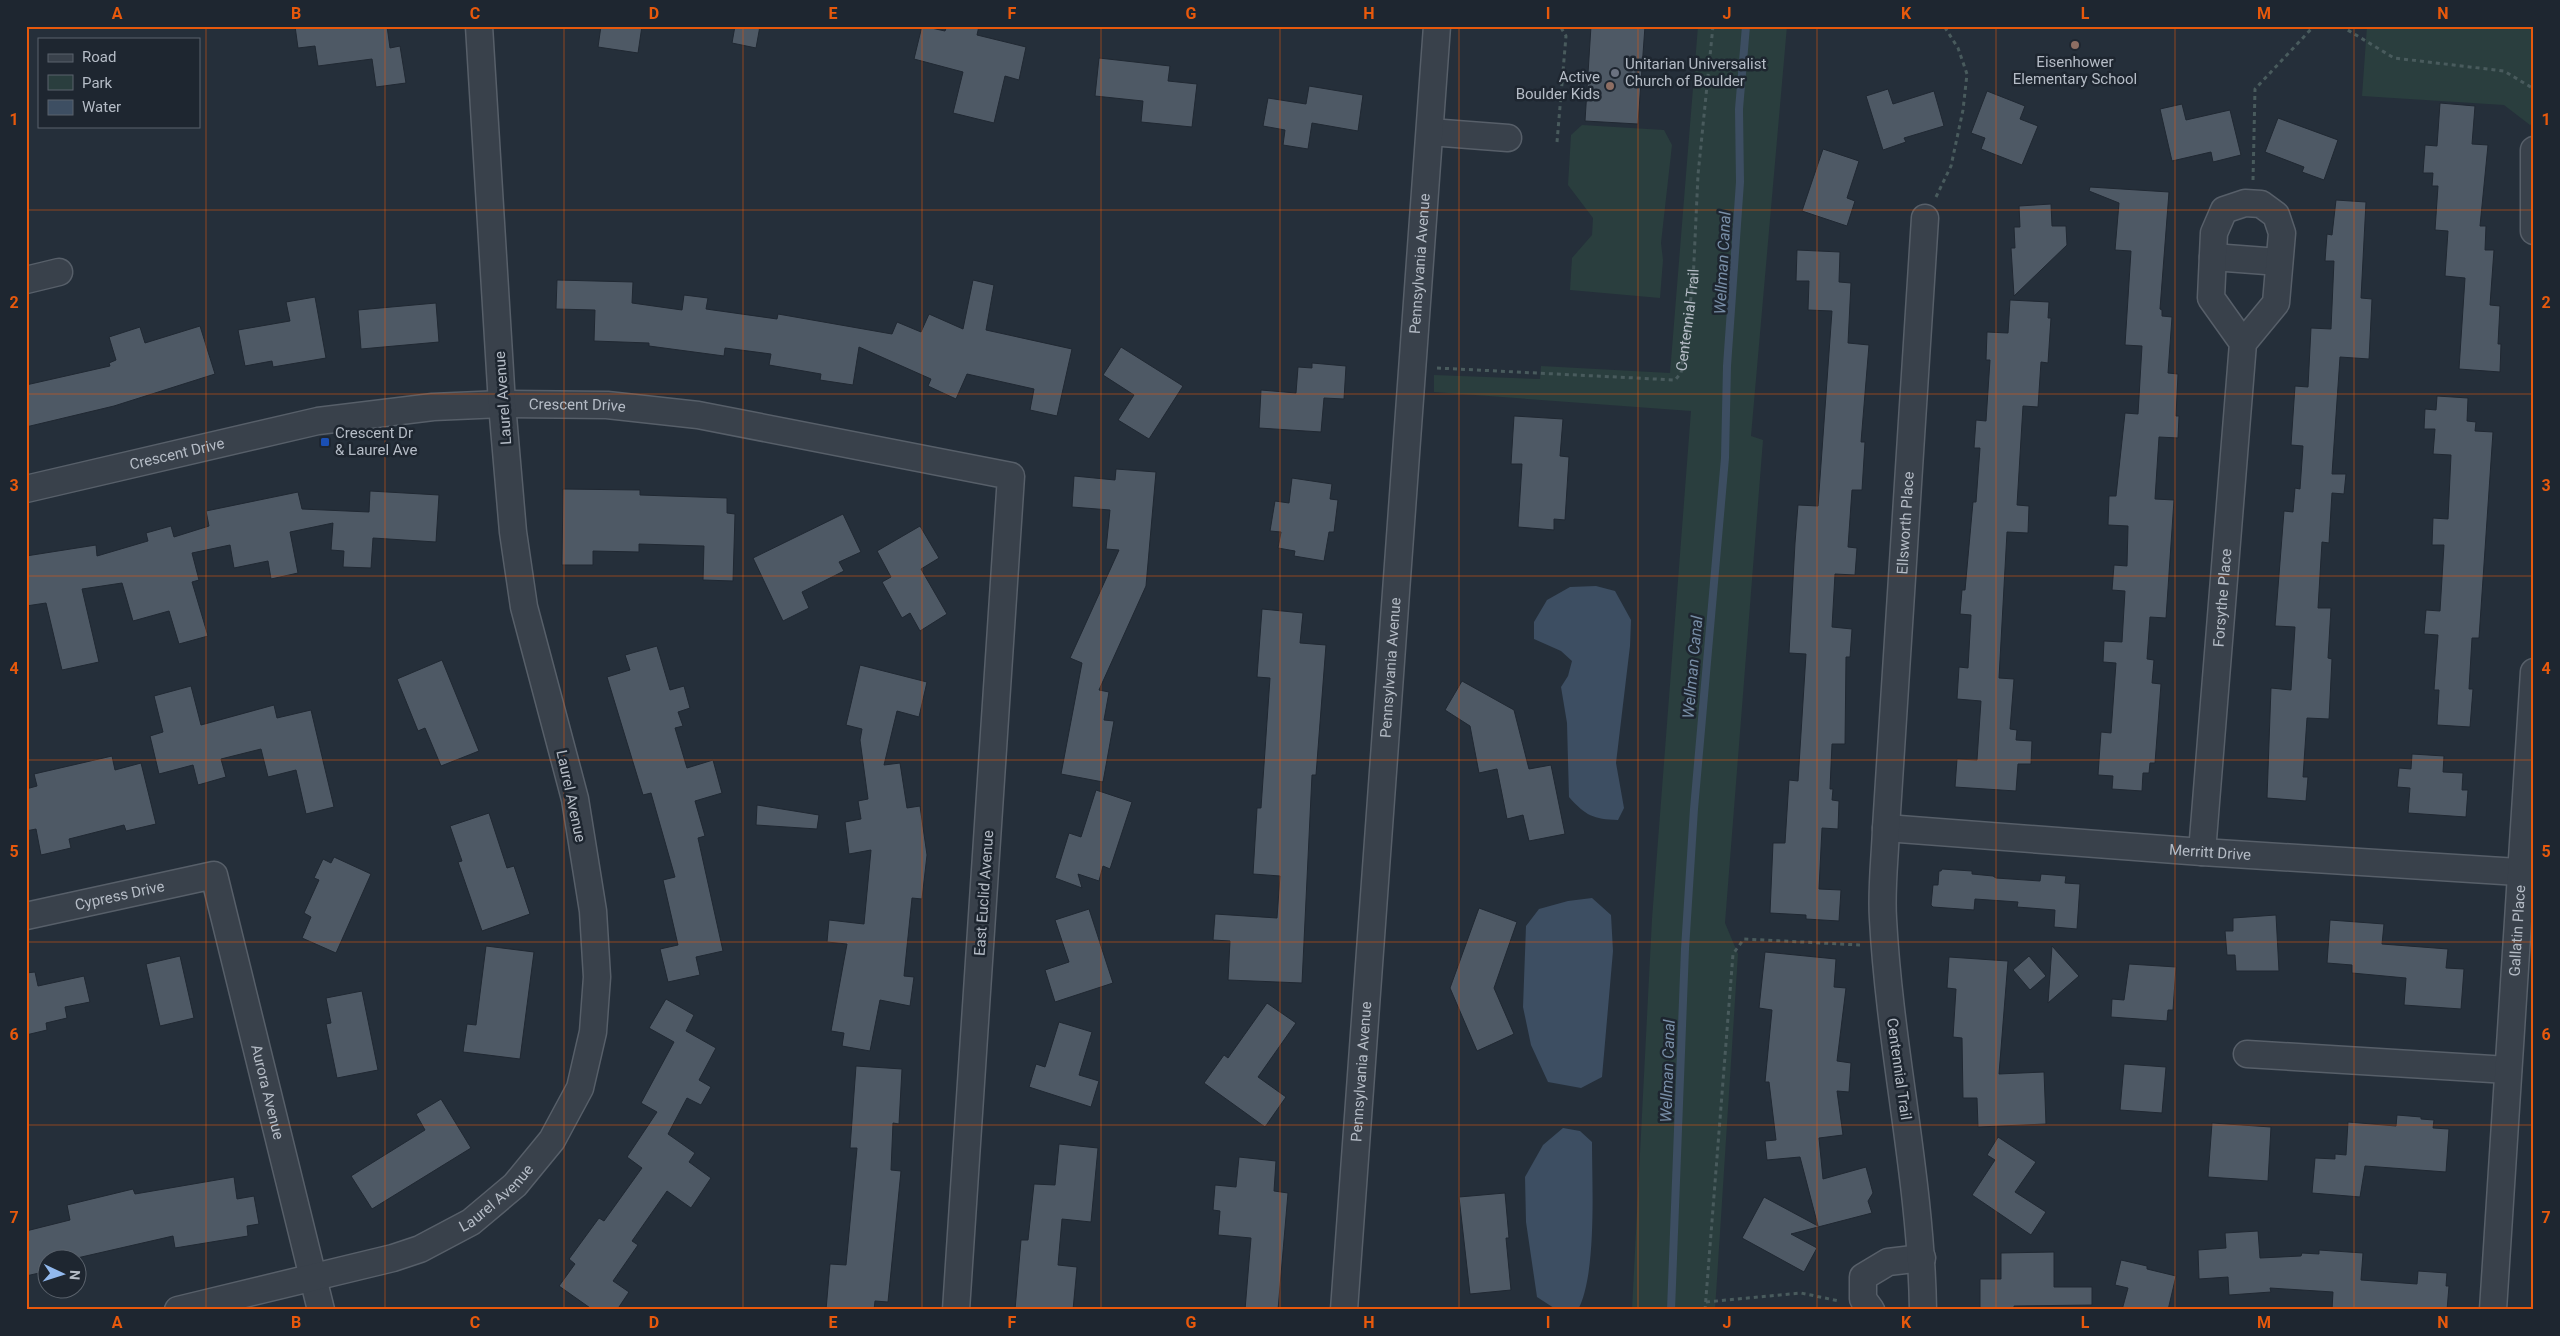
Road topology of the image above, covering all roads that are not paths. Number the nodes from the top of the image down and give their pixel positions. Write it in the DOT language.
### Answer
graph roads {
  1 [pos="479,26"];
  2 [pos="1431,27"];
  3 [pos="1430,132"];
  4 [pos="1508,138"];
  5 [pos="2534,150"];
  6 [pos="1925,218"];
  7 [pos="2534,231"];
  8 [pos="2213,257"];
  9 [pos="2280,262"];
  10 [pos="59,272"];
  11 [pos="26,280"];
  12 [pos="2243,343"];
  13 [pos="502,404"];
  14 [pos="1011,476"];
  15 [pos="26,489"];
  16 [pos="2534,672"];
  17 [pos="1886,828"];
  18 [pos="2202,852"];
  19 [pos="2527,872"];
  20 [pos="214,875"];
  21 [pos="26,916"];
  22 [pos="2247,1054"];
  23 [pos="2508,1070"];
  24 [pos="1922,1258"];
  25 [pos="313,1277"];
  26 [pos="1867,1304"];
  27 [pos="178,1310"];
  28 [pos="321,1310"];
  29 [pos="956,1310"];
  30 [pos="1344,1310"];
  31 [pos="1923,1310"];
  32 [pos="2492,1310"];
  1 -- 13 [label="street, Laurel Avenue"];
  2 -- 3 [label="street, Pennsylvania Avenue"];
  3 -- 4 [label="street"];
  3 -- 30 [label="street, Pennsylvania Avenue"];
  5 -- 7 [label="street"];
  6 -- 17 [label="street, Ellsworth Place"];
  8 -- 9 [label="street"];
  8 -- 9 [label="street"];
  8 -- 12 [label="street"];
  9 -- 12 [label="street"];
  10 -- 11 [label="street"];
  12 -- 18 [label="street, Forsythe Place"];
  13 -- 14 [label="street, Crescent Drive"];
  13 -- 15 [label="street, Crescent Drive"];
  13 -- 25 [label="street, Laurel Avenue"];
  14 -- 29 [label="street, East Euclid Avenue"];
  16 -- 19 [label="street, Gallatin Place"];
  17 -- 18 [label="street, Merritt Drive"];
  17 -- 24 [label="street, Centennial Trail"];
  18 -- 19 [label="street, Merritt Drive"];
  19 -- 23 [label="street, Gallatin Place"];
  20 -- 21 [label="street, Cypress Drive"];
  20 -- 25 [label="street, Aurora Avenue"];
  22 -- 23 [label="street"];
  23 -- 32 [label="street, Gallatin Place"];
  24 -- 26 [label="street"];
  24 -- 31 [label="street, Centennial Trail"];
  25 -- 27 [label="street, Laurel Avenue"];
  25 -- 28 [label="street, Aurora Avenue"];
}
